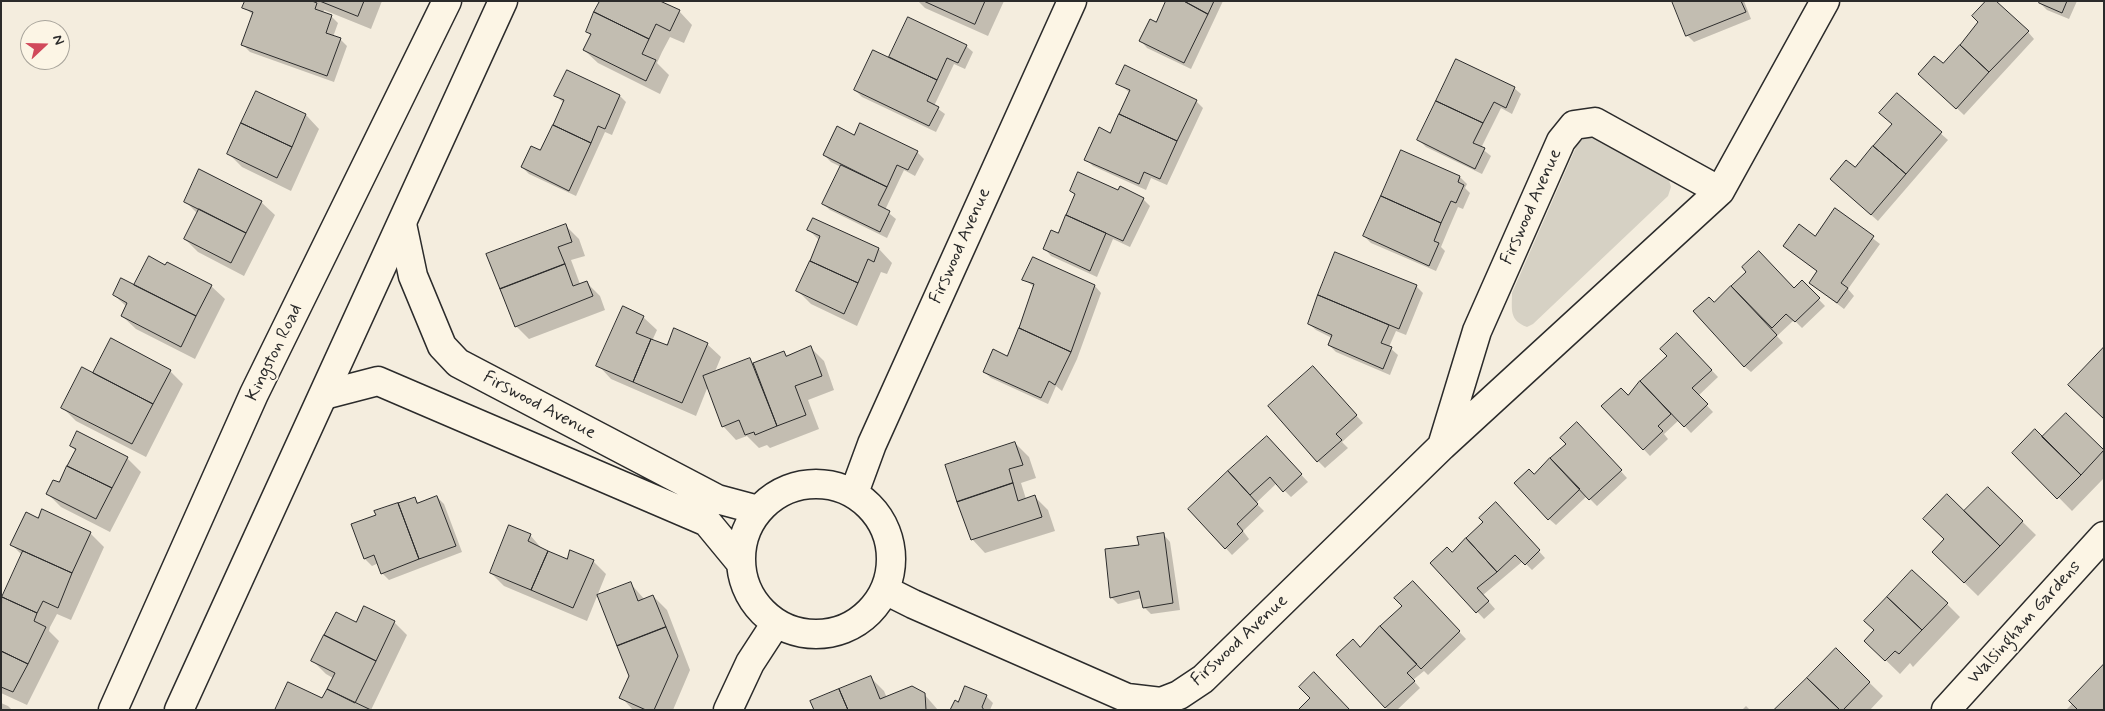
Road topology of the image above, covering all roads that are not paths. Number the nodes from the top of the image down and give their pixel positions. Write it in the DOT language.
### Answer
graph roads {
  1 [pos="447,1"];
  2 [pos="503,1"];
  3 [pos="1072,1"];
  4 [pos="1825,1"];
  5 [pos="1720,191"];
  6 [pos="402,224"];
  7 [pos="324,395"];
  8 [pos="1442,446"];
  9 [pos="854,493"];
  10 [pos="758,510"];
  11 [pos="2104,536"];
  12 [pos="740,562"];
  13 [pos="885,590"];
  14 [pos="776,623"];
  15 [pos="113,710"];
  16 [pos="179,710"];
  17 [pos="728,710"];
  18 [pos="1946,710"];
  1 -- 15 [label="main road, Kingston Road"];
  2 -- 6 [label="main road"];
  3 -- 9 [label="main road, Firswood Avenue"];
  4 -- 5 [label="main road, Firswood Avenue"];
  5 -- 8 [label="main road, Firswood Avenue"];
  5 -- 8 [label="main road, Firswood Avenue"];
  6 -- 7 [label="main road"];
  6 -- 10 [label="main road, Firswood Avenue"];
  7 -- 12 [label="main road, Firswood Avenue"];
  7 -- 16 [label="main road"];
  8 -- 13 [label="main road, Firswood Avenue"];
  9 -- 10 [label="main road, Firswood Avenue"];
  9 -- 13 [label="main road, Firswood Avenue"];
  10 -- 12 [label="main road, Firswood Avenue"];
  11 -- 18 [label="main road, Walsingham Gardens"];
  12 -- 14 [label="main road, Firswood Avenue"];
  13 -- 14 [label="main road, Firswood Avenue"];
  14 -- 17 [label="main road"];
}
